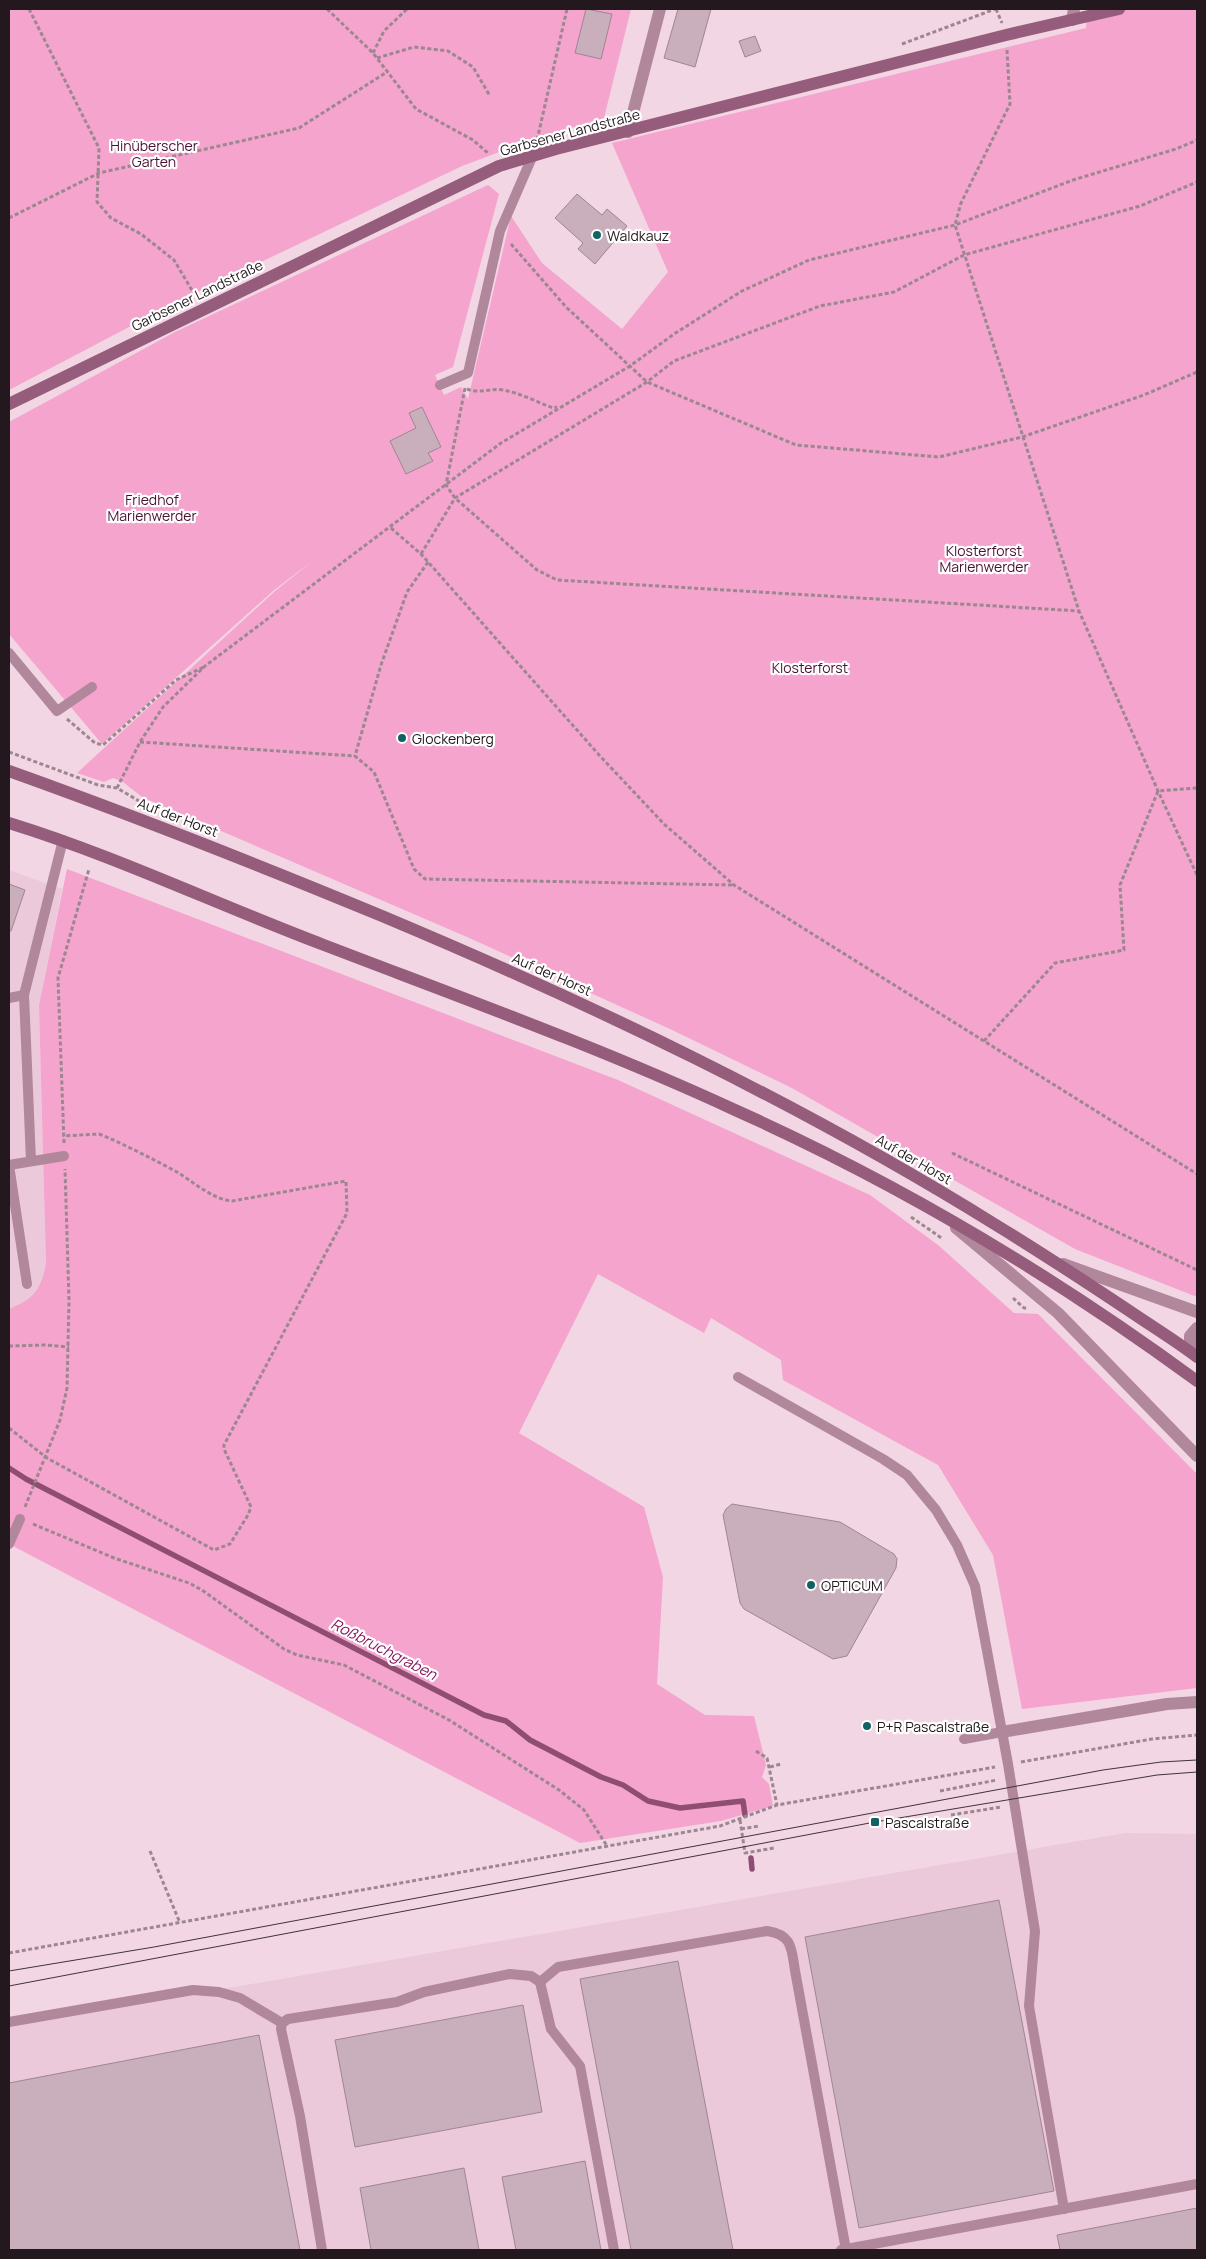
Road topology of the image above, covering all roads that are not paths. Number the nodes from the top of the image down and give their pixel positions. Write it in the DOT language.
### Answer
graph roads {
  1 [pos="660,9"];
  2 [pos="1119,9"];
  3 [pos="1073,15"];
  4 [pos="628,132"];
  5 [pos="533,155"];
  6 [pos="440,385"];
  7 [pos="9,404"];
  8 [pos="9,653"];
  9 [pos="92,687"];
  10 [pos="9,771"];
  11 [pos="9,823"];
  12 [pos="63,840"];
  13 [pos="24,995"];
  14 [pos="9,998"];
  15 [pos="64,1156"];
  16 [pos="31,1161"];
  17 [pos="9,1165"];
  18 [pos="936,1212"];
  19 [pos="1056,1262"];
  20 [pos="27,1284"];
  21 [pos="1197,1312"];
  22 [pos="1197,1328"];
  23 [pos="1193,1354"];
  24 [pos="738,1377"];
  25 [pos="1197,1381"];
  26 [pos="1197,1456"];
  27 [pos="20,1519"];
  28 [pos="9,1544"];
  29 [pos="1197,1702"];
  30 [pos="1002,1732"];
  31 [pos="964,1738"];
  32 [pos="540,1982"];
  33 [pos="9,2022"];
  34 [pos="282,2023"];
  35 [pos="1197,2184"];
  36 [pos="1064,2209"];
  37 [pos="322,2250"];
  38 [pos="614,2250"];
  39 [pos="844,2250"];
  1 -- 4 [label="street"];
  2 -- 3 [label="street, Garbsener Landstraße"];
  3 -- 4 [label="street, Garbsener Landstraße"];
  4 -- 5 [label="street, Garbsener Landstraße"];
  5 -- 6 [label="lane"];
  5 -- 7 [label="street, Garbsener Landstraße"];
  8 -- 9 [label="lane"];
  10 -- 19 [label="street, Auf der Horst"];
  11 -- 12 [label="street"];
  12 -- 13 [label="lane"];
  12 -- 18 [label="street"];
  13 -- 14 [label="lane"];
  13 -- 16 [label="lane"];
  15 -- 16 [label="lane"];
  16 -- 17 [label="lane"];
  17 -- 20 [label="lane"];
  18 -- 25 [label="street"];
  18 -- 26 [label="street"];
  19 -- 21 [label="street, Auf der Horst"];
  19 -- 23 [label="street, Auf der Horst"];
  22 -- 23 [label="street, Auf der Horst"];
  24 -- 30 [label="lane"];
  27 -- 28 [label="lane"];
  29 -- 30 [label="street"];
  30 -- 31 [label="lane"];
  30 -- 36 [label="lane"];
  32 -- 34 [label="lane"];
  32 -- 38 [label="lane"];
  32 -- 39 [label="lane"];
  33 -- 34 [label="lane"];
  34 -- 37 [label="lane"];
  35 -- 36 [label="lane"];
  36 -- 39 [label="lane"];
}
